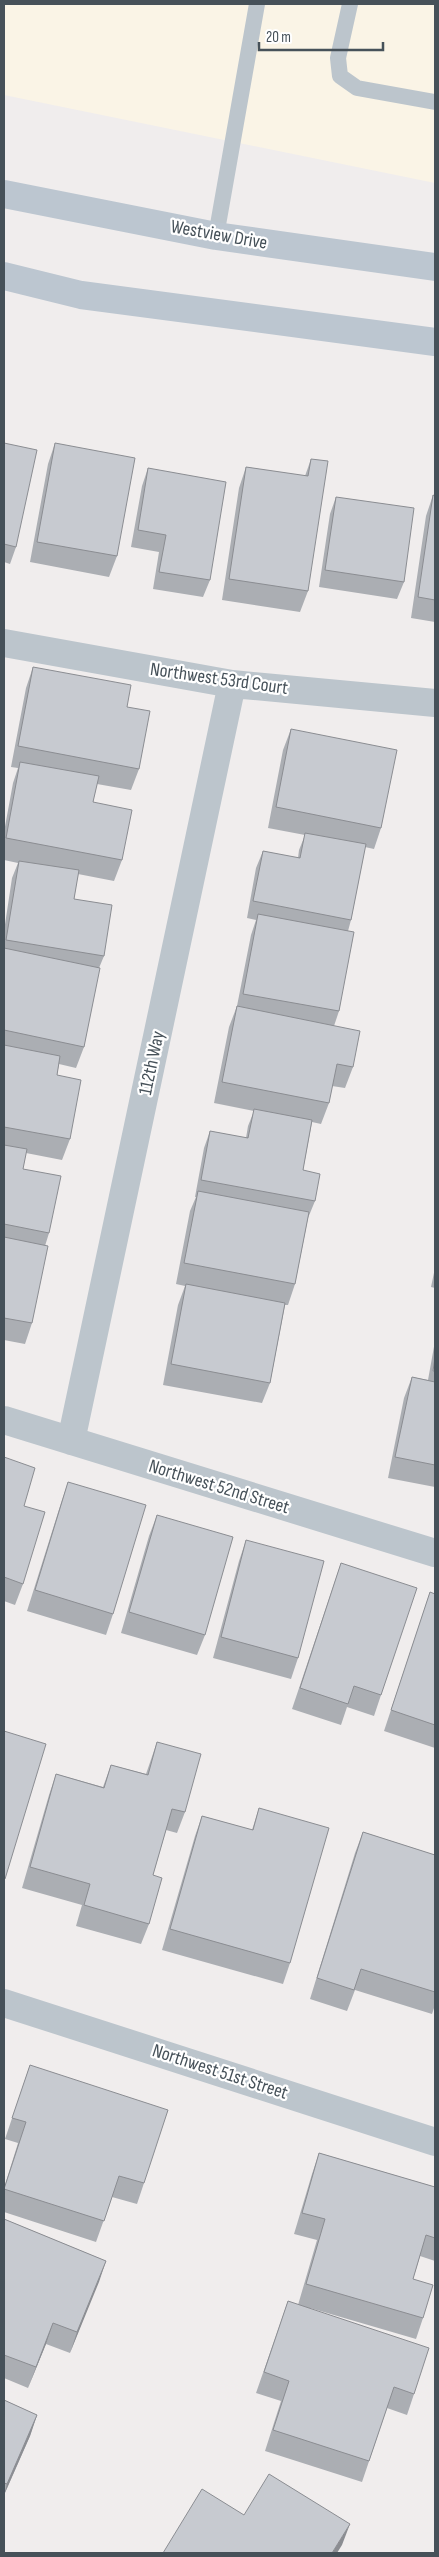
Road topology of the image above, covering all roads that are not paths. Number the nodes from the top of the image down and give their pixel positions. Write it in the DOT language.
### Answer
graph roads {
  1 [pos="257,4"];
  2 [pos="350,4"];
  3 [pos="435,102"];
  4 [pos="4,194"];
  5 [pos="216,236"];
  6 [pos="435,266"];
  7 [pos="4,276"];
  8 [pos="435,342"];
  9 [pos="4,644"];
  10 [pos="232,684"];
  11 [pos="435,703"];
  12 [pos="4,1420"];
  13 [pos="71,1441"];
  14 [pos="435,1553"];
  15 [pos="4,2002"];
  16 [pos="435,2142"];
  1 -- 5 [label="lane"];
  2 -- 3 [label="lane"];
  4 -- 5 [label="street, Westview Drive"];
  5 -- 6 [label="street, Westview Drive"];
  7 -- 8 [label="street"];
  9 -- 10 [label="street, Northwest 53rd Court"];
  10 -- 11 [label="street, Northwest 53rd Court"];
  10 -- 13 [label="street, 112th Way"];
  12 -- 13 [label="street, Northwest 52nd Street"];
  13 -- 14 [label="street, Northwest 52nd Street"];
  15 -- 16 [label="street, Northwest 51st Street"];
}
